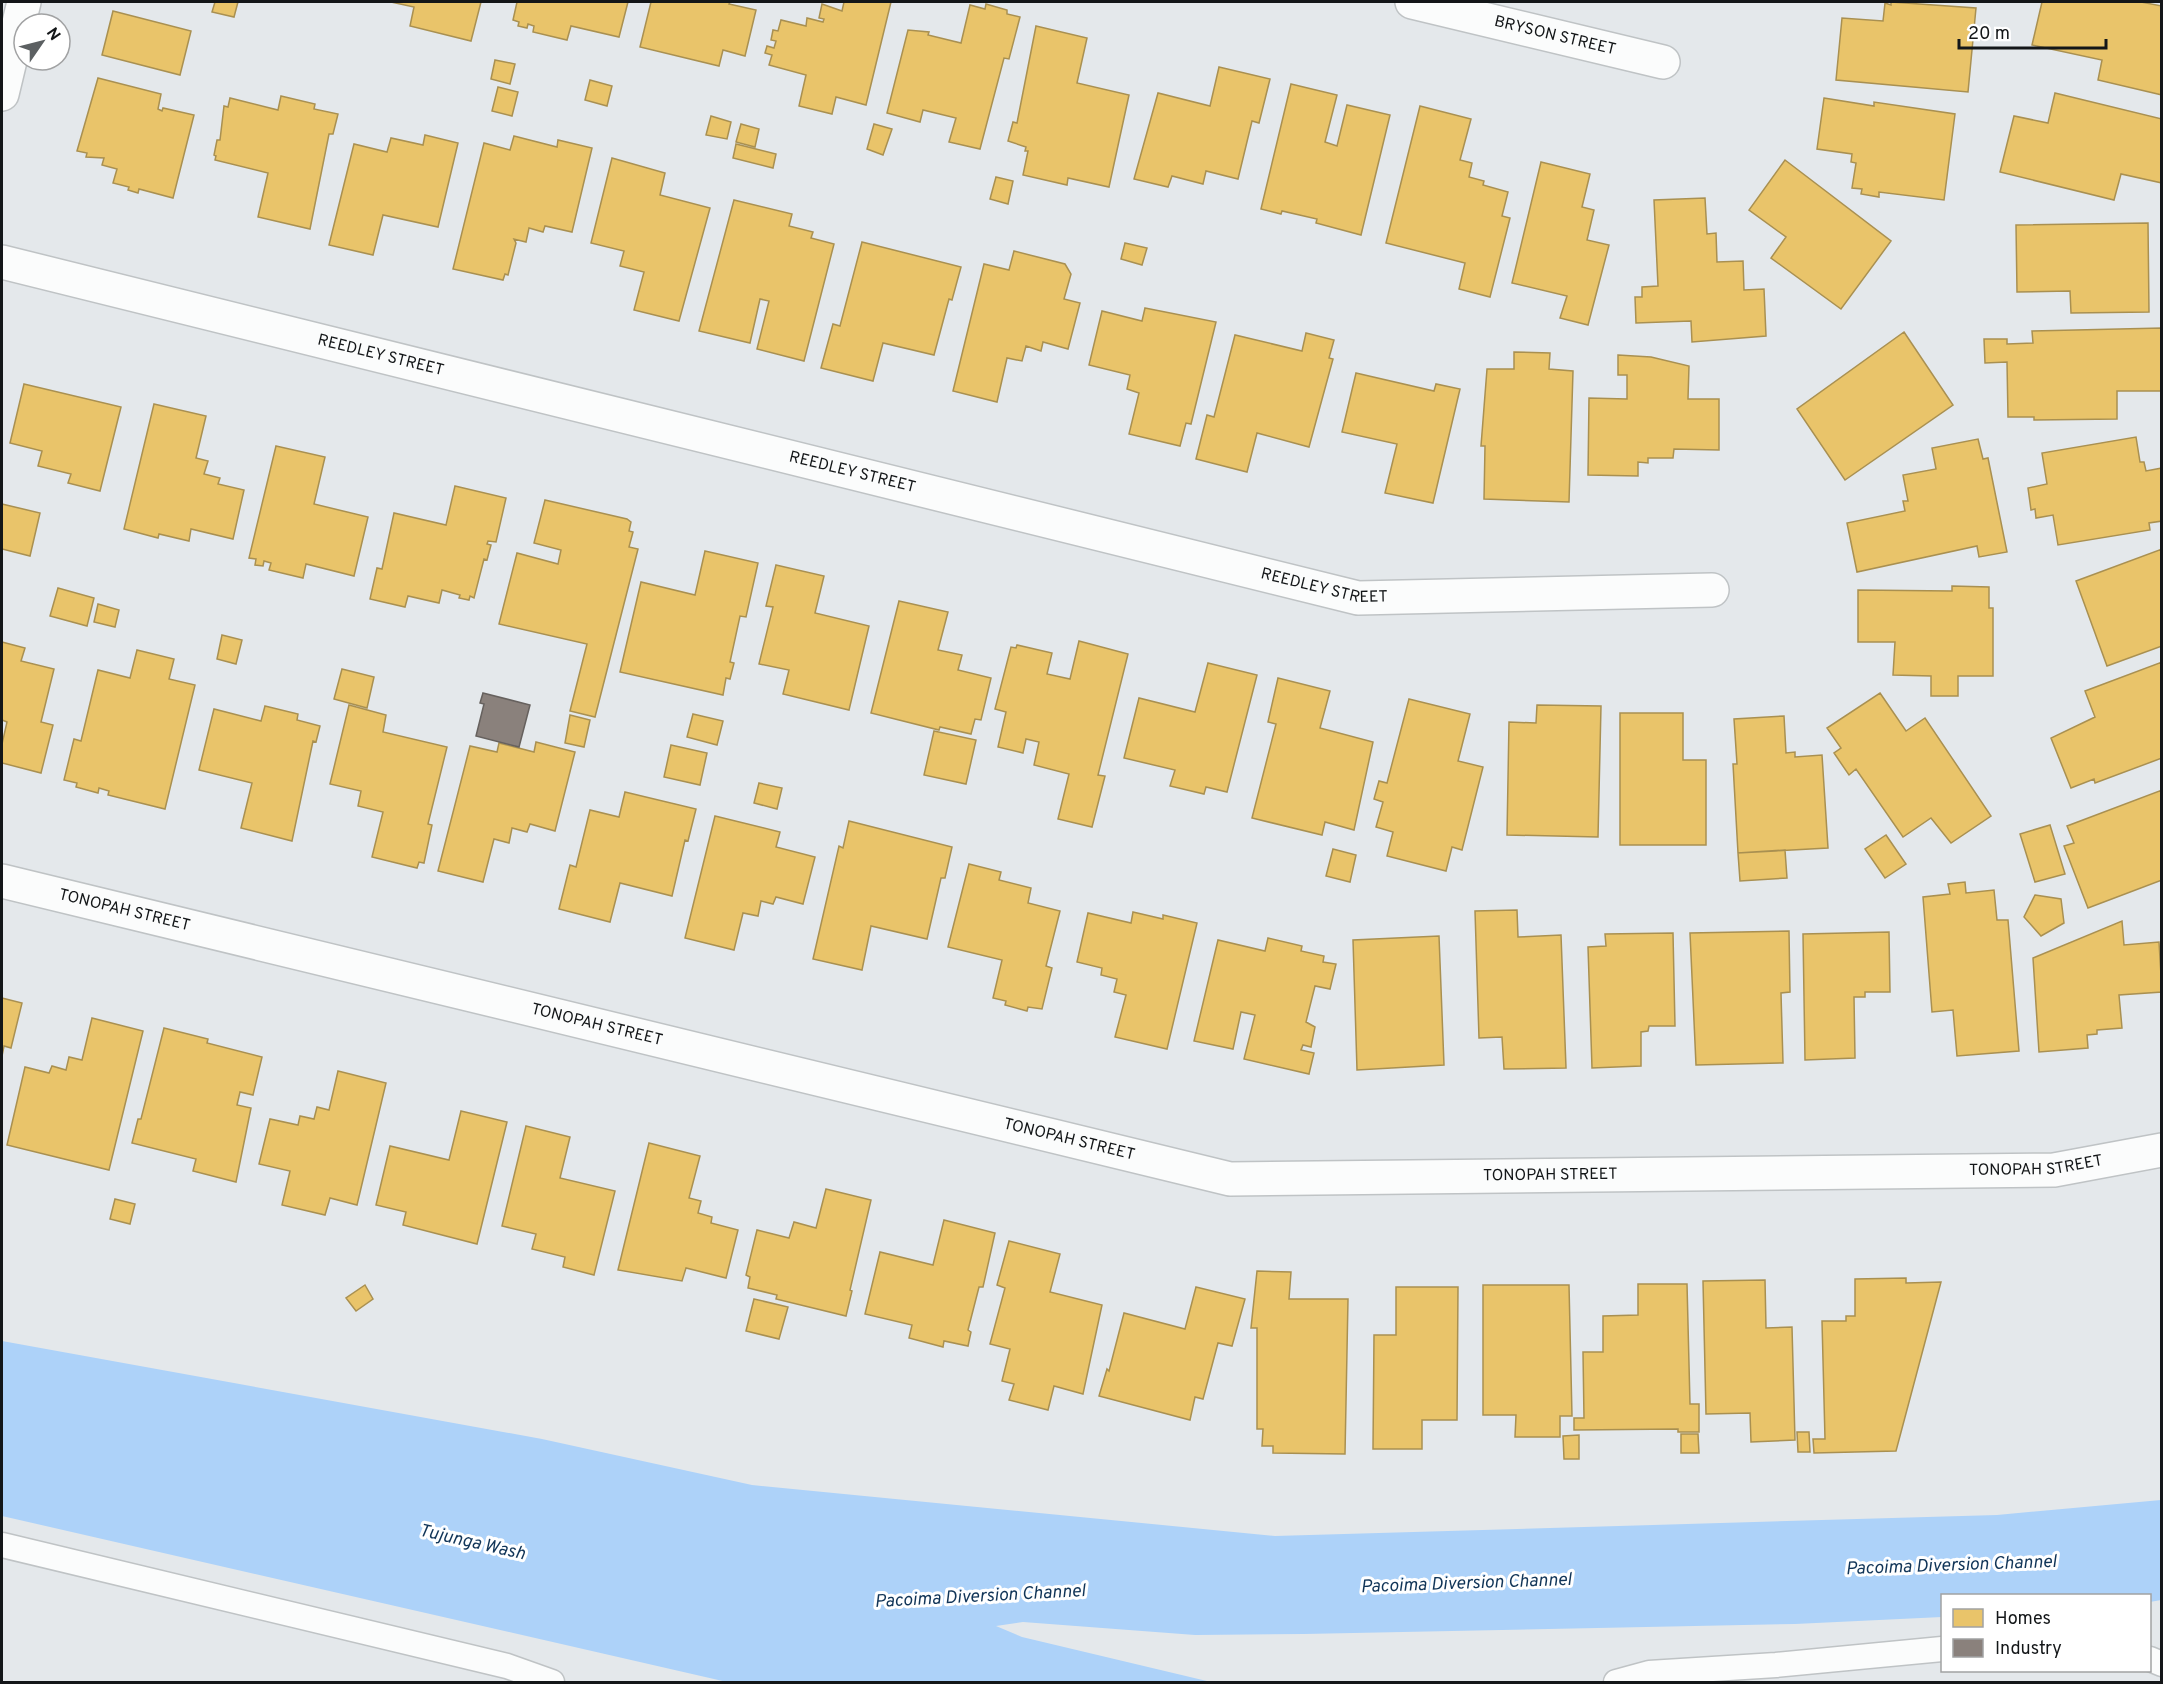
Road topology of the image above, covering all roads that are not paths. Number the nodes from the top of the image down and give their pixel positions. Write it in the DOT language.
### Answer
graph roads {
  1 [pos="24,2"];
  2 [pos="1412,2"];
  3 [pos="1663,62"];
  4 [pos="2,94"];
  5 [pos="2,262"];
  6 [pos="1712,590"];
  7 [pos="2,881"];
  8 [pos="2162,1150"];
  9 [pos="2,1545"];
  10 [pos="1941,1649"];
  11 [pos="522,1677"];
  12 [pos="552,1683"];
  13 [pos="1616,1683"];
  1 -- 4 [label="street"];
  2 -- 3 [label="street, BRYSON STREET"];
  5 -- 6 [label="street, REEDLEY STREET"];
  7 -- 8 [label="street, TONOPAH STREET"];
  9 -- 11 [label="lane"];
  10 -- 13 [label="lane"];
  11 -- 12 [label="lane"];
}
